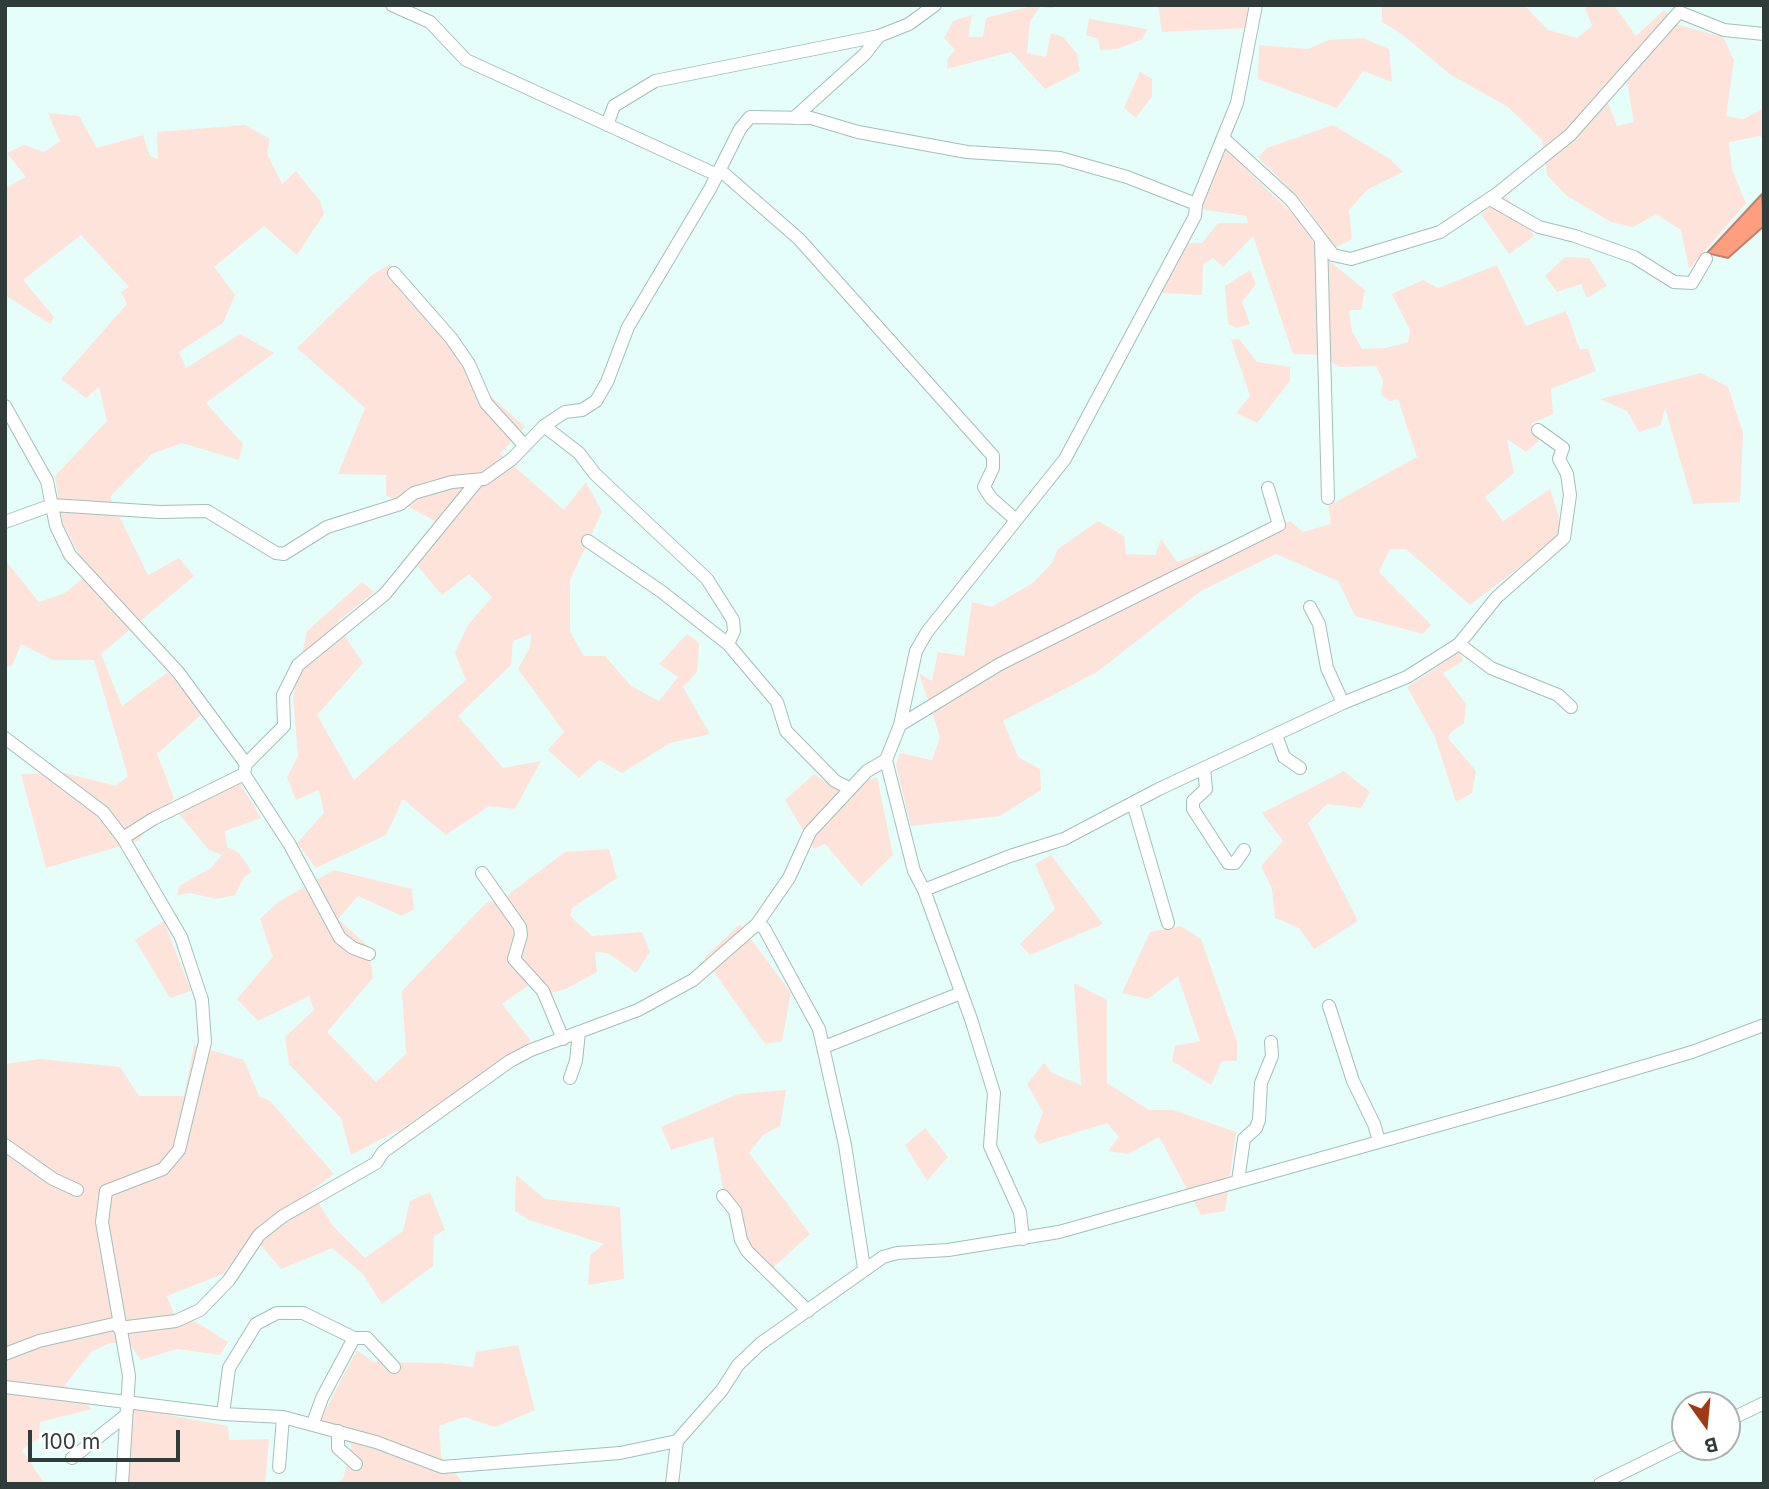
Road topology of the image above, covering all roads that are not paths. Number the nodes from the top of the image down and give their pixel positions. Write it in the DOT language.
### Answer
graph roads {
  1 [pos="392,5"];
  2 [pos="935,5"];
  3 [pos="1256,5"];
  4 [pos="1764,34"];
  5 [pos="879,36"];
  6 [pos="794,118"];
  7 [pos="607,125"];
  8 [pos="1223,138"];
  9 [pos="717,172"];
  10 [pos="1490,199"];
  11 [pos="1196,204"];
  12 [pos="1321,240"];
  13 [pos="1706,259"];
  14 [pos="394,273"];
  15 [pos="5,406"];
  16 [pos="544,426"];
  17 [pos="1538,430"];
  18 [pos="525,446"];
  19 [pos="478,480"];
  20 [pos="1268,488"];
  21 [pos="1328,498"];
  22 [pos="52,505"];
  23 [pos="1016,520"];
  24 [pos="5,522"];
  25 [pos="588,541"];
  26 [pos="1310,607"];
  27 [pos="727,644"];
  28 [pos="1458,644"];
  29 [pos="1343,703"];
  30 [pos="1571,707"];
  31 [pos="900,725"];
  32 [pos="1276,735"];
  33 [pos="5,738"];
  34 [pos="886,760"];
  35 [pos="1204,768"];
  36 [pos="1300,768"];
  37 [pos="245,769"];
  38 [pos="849,788"];
  39 [pos="1133,803"];
  40 [pos="123,838"];
  41 [pos="1244,849"];
  42 [pos="482,873"];
  43 [pos="924,890"];
  44 [pos="1167,923"];
  45 [pos="757,924"];
  46 [pos="369,954"];
  47 [pos="961,993"];
  48 [pos="1329,1006"];
  49 [pos="1764,1026"];
  50 [pos="579,1032"];
  51 [pos="563,1039"];
  52 [pos="1271,1042"];
  53 [pos="824,1047"];
  54 [pos="570,1078"];
  55 [pos="1378,1141"];
  56 [pos="5,1145"];
  57 [pos="1238,1181"];
  58 [pos="78,1191"];
  59 [pos="723,1196"];
  60 [pos="1023,1238"];
  61 [pos="864,1268"];
  62 [pos="808,1311"];
  63 [pos="119,1326"];
  64 [pos="354,1338"];
  65 [pos="5,1354"];
  66 [pos="394,1367"];
  67 [pos="5,1387"];
  68 [pos="126,1401"];
  69 [pos="1764,1403"];
  70 [pos="1741,1414"];
  71 [pos="223,1415"];
  72 [pos="125,1416"];
  73 [pos="283,1417"];
  74 [pos="313,1423"];
  75 [pos="338,1431"];
  76 [pos="677,1441"];
  77 [pos="1671,1449"];
  78 [pos="72,1458"];
  79 [pos="356,1464"];
  80 [pos="279,1466"];
  81 [pos="122,1484"];
  82 [pos="672,1484"];
  83 [pos="1600,1484"];
  1 -- 7 [label="street"];
  2 -- 5 [label="street"];
  3 -- 8 [label="street"];
  4 -- 10 [label="street"];
  5 -- 6 [label="street"];
  5 -- 7 [label="street"];
  6 -- 9 [label="street"];
  6 -- 11 [label="street"];
  7 -- 9 [label="street"];
  8 -- 11 [label="street"];
  8 -- 12 [label="street"];
  9 -- 16 [label="street"];
  9 -- 23 [label="street"];
  10 -- 12 [label="street"];
  10 -- 13 [label="street"];
  11 -- 23 [label="street"];
  12 -- 21 [label="street"];
  14 -- 18 [label="street"];
  15 -- 22 [label="street"];
  16 -- 18 [label="street"];
  16 -- 27 [label="street"];
  17 -- 28 [label="street"];
  18 -- 19 [label="street"];
  19 -- 22 [label="street"];
  19 -- 37 [label="street"];
  20 -- 31 [label="street"];
  22 -- 24 [label="street"];
  22 -- 37 [label="street"];
  23 -- 31 [label="street"];
  25 -- 27 [label="street"];
  26 -- 29 [label="street"];
  27 -- 38 [label="street"];
  28 -- 29 [label="street"];
  28 -- 30 [label="street"];
  29 -- 32 [label="street"];
  31 -- 34 [label="street"];
  32 -- 35 [label="street"];
  32 -- 36 [label="street"];
  33 -- 40 [label="street"];
  34 -- 38 [label="street"];
  34 -- 43 [label="street"];
  35 -- 39 [label="street"];
  35 -- 41 [label="street"];
  37 -- 40 [label="street"];
  37 -- 46 [label="street"];
  38 -- 45 [label="street"];
  39 -- 43 [label="street"];
  39 -- 44 [label="street"];
  40 -- 63 [label="street"];
  42 -- 51 [label="street"];
  43 -- 47 [label="street"];
  45 -- 50 [label="street"];
  45 -- 53 [label="street"];
  47 -- 53 [label="street"];
  47 -- 60 [label="street"];
  48 -- 55 [label="street"];
  49 -- 55 [label="street"];
  50 -- 51 [label="street"];
  50 -- 54 [label="street"];
  51 -- 63 [label="street"];
  52 -- 57 [label="street"];
  53 -- 61 [label="street"];
  55 -- 57 [label="street"];
  56 -- 58 [label="street"];
  57 -- 60 [label="street"];
  59 -- 62 [label="street"];
  60 -- 61 [label="street"];
  61 -- 62 [label="street"];
  62 -- 76 [label="street"];
  63 -- 65 [label="street"];
  63 -- 68 [label="street"];
  64 -- 66 [label="street"];
  64 -- 71 [label="street"];
  64 -- 74 [label="street"];
  67 -- 68 [label="street"];
  68 -- 71 [label="street"];
  68 -- 72 [label="street"];
  69 -- 70 [label="street"];
  71 -- 73 [label="street"];
  72 -- 78 [label="street"];
  72 -- 81 [label="street"];
  73 -- 74 [label="street"];
  73 -- 80 [label="street"];
  74 -- 75 [label="street"];
  75 -- 76 [label="street"];
  75 -- 79 [label="street"];
  76 -- 82 [label="street"];
  77 -- 83 [label="street"];
}
